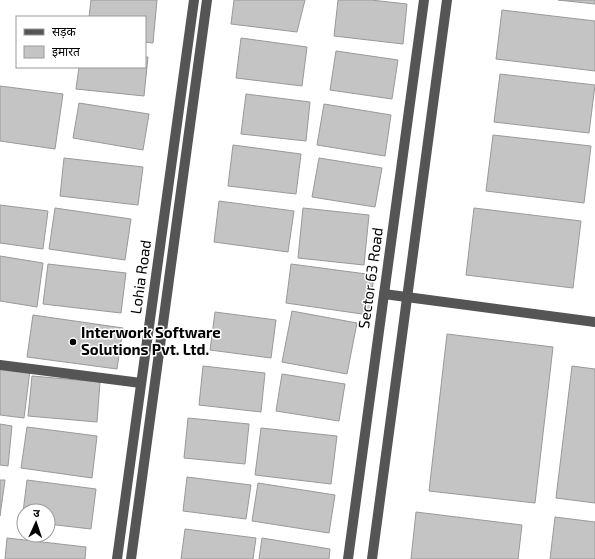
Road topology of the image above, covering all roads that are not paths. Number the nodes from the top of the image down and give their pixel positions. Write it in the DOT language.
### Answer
graph roads {
  1 [pos="194,0"];
  2 [pos="207,0"];
  3 [pos="424,0"];
  4 [pos="447,0"];
  5 [pos="384,294"];
  6 [pos="407,297"];
  7 [pos="595,322"];
  8 [pos="0,364"];
  9 [pos="141,383"];
  10 [pos="117,559"];
  11 [pos="131,559"];
  12 [pos="348,559"];
  13 [pos="372,559"];
  1 -- 9 [label="street, Lohia Road"];
  2 -- 11 [label="street, Lohia Road"];
  3 -- 5 [label="street, Sector 63 Road"];
  4 -- 6 [label="street"];
  5 -- 6 [label="street"];
  5 -- 12 [label="street, Sector 63 Road"];
  6 -- 7 [label="street"];
  6 -- 13 [label="street"];
  8 -- 9 [label="street"];
  9 -- 10 [label="street, Lohia Road"];
}
